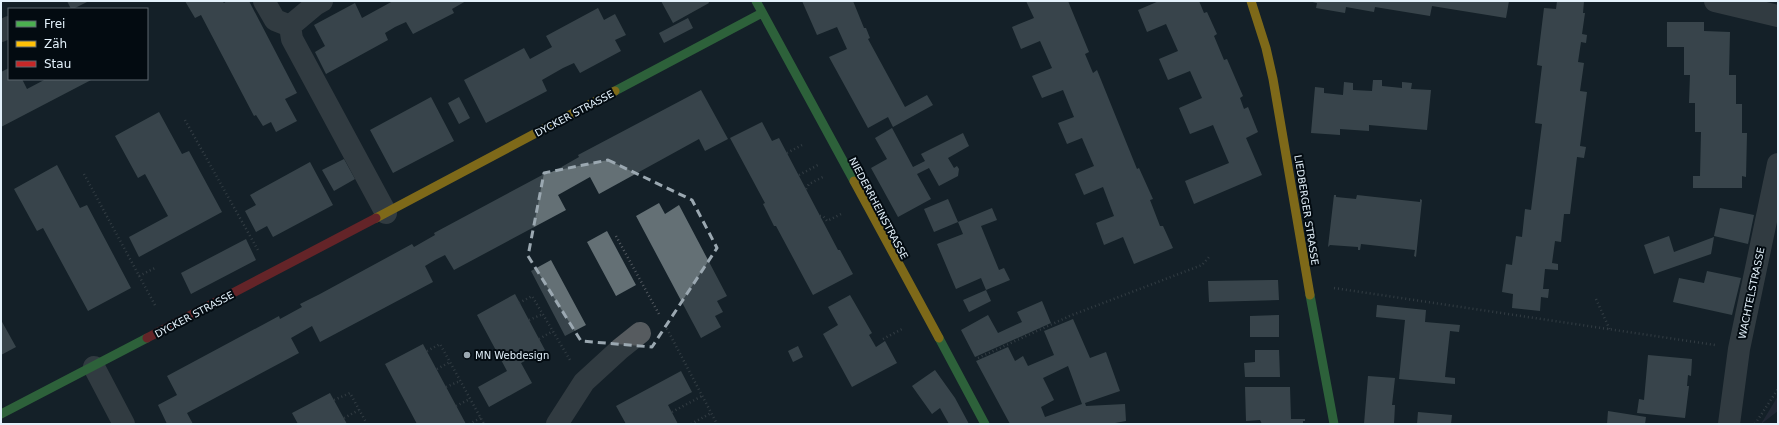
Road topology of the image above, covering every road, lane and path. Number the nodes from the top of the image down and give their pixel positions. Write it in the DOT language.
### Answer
graph roads {
  1 [pos="264,1"];
  2 [pos="322,1"];
  3 [pos="756,1"];
  4 [pos="1251,1"];
  5 [pos="1715,1"];
  6 [pos="762,12"];
  7 [pos="1778,16"];
  8 [pos="290,26"];
  9 [pos="185,120"];
  10 [pos="1778,164"];
  11 [pos="84,174"];
  12 [pos="386,213"];
  13 [pos="242,222"];
  14 [pos="238,224"];
  15 [pos="616,236"];
  16 [pos="1208,257"];
  17 [pos="155,268"];
  18 [pos="271,273"];
  19 [pos="139,276"];
  20 [pos="1308,284"];
  21 [pos="1596,298"];
  22 [pos="519,303"];
  23 [pos="543,314"];
  24 [pos="529,320"];
  25 [pos="167,329"];
  26 [pos="1610,330"];
  27 [pos="553,331"];
  28 [pos="640,333"];
  29 [pos="539,339"];
  30 [pos="1739,349"];
  31 [pos="427,352"];
  32 [pos="450,362"];
  33 [pos="94,367"];
  34 [pos="437,369"];
  35 [pos="954,370"];
  36 [pos="460,381"];
  37 [pos="584,382"];
  38 [pos="446,388"];
  39 [pos="1778,389"];
  40 [pos="702,396"];
  41 [pos="470,399"];
  42 [pos="334,400"];
  43 [pos="456,406"];
  44 [pos="359,410"];
  45 [pos="672,412"];
  46 [pos="711,413"];
  47 [pos="1,414"];
  48 [pos="344,418"];
  49 [pos="481,418"];
  50 [pos="124,424"];
  51 [pos="367,424"];
  52 [pos="469,424"];
  53 [pos="484,424"];
  54 [pos="557,424"];
  55 [pos="691,424"];
  56 [pos="717,424"];
  57 [pos="984,424"];
  58 [pos="1334,424"];
  59 [pos="1729,424"];
  60 [pos="1755,424"];
  1 -- 8 [label="street"];
  2 -- 8 [label="street"];
  3 -- 6 [label="street, NIEDERRHEINSTRASSE"];
  4 -- 20 [label="street, LIEDBERGER STRASSE"];
  5 -- 7 [label="street"];
  6 -- 12 [label="street, DYCKER STRASSE"];
  6 -- 35 [label="street, NIEDERRHEINSTRASSE"];
  8 -- 12 [label="street"];
  9 -- 13 [label="path"];
  10 -- 30 [label="street, WACHTELSTRASSE"];
  11 -- 19 [label="path"];
  12 -- 18 [label="street, DYCKER STRASSE"];
  13 -- 14 [label="path"];
  13 -- 18 [label="path"];
  15 -- 40 [label="path"];
  16 -- 35 [label="path"];
  17 -- 19 [label="path"];
  18 -- 25 [label="street, DYCKER STRASSE"];
  19 -- 25 [label="path"];
  20 -- 26 [label="path"];
  20 -- 58 [label="street, LIEDBERGER STRASSE"];
  21 -- 26 [label="path"];
  22 -- 23 [label="path"];
  23 -- 24 [label="path"];
  23 -- 27 [label="path"];
  25 -- 33 [label="street, DYCKER STRASSE"];
  26 -- 30 [label="path"];
  27 -- 29 [label="path"];
  27 -- 37 [label="path"];
  28 -- 37 [label="street"];
  30 -- 59 [label="street, WACHTELSTRASSE"];
  31 -- 32 [label="path"];
  32 -- 34 [label="path"];
  32 -- 36 [label="path"];
  33 -- 47 [label="street, DYCKER STRASSE"];
  33 -- 50 [label="street"];
  35 -- 57 [label="street, NIEDERRHEINSTRASSE"];
  36 -- 38 [label="path"];
  36 -- 41 [label="path"];
  37 -- 54 [label="street"];
  39 -- 60 [label="path"];
  40 -- 45 [label="path"];
  40 -- 46 [label="path"];
  41 -- 43 [label="path"];
  41 -- 49 [label="path"];
  42 -- 44 [label="path"];
  44 -- 48 [label="path"];
  44 -- 51 [label="path"];
  46 -- 55 [label="path"];
  46 -- 56 [label="path"];
  49 -- 52 [label="path"];
  49 -- 53 [label="path"];
}
